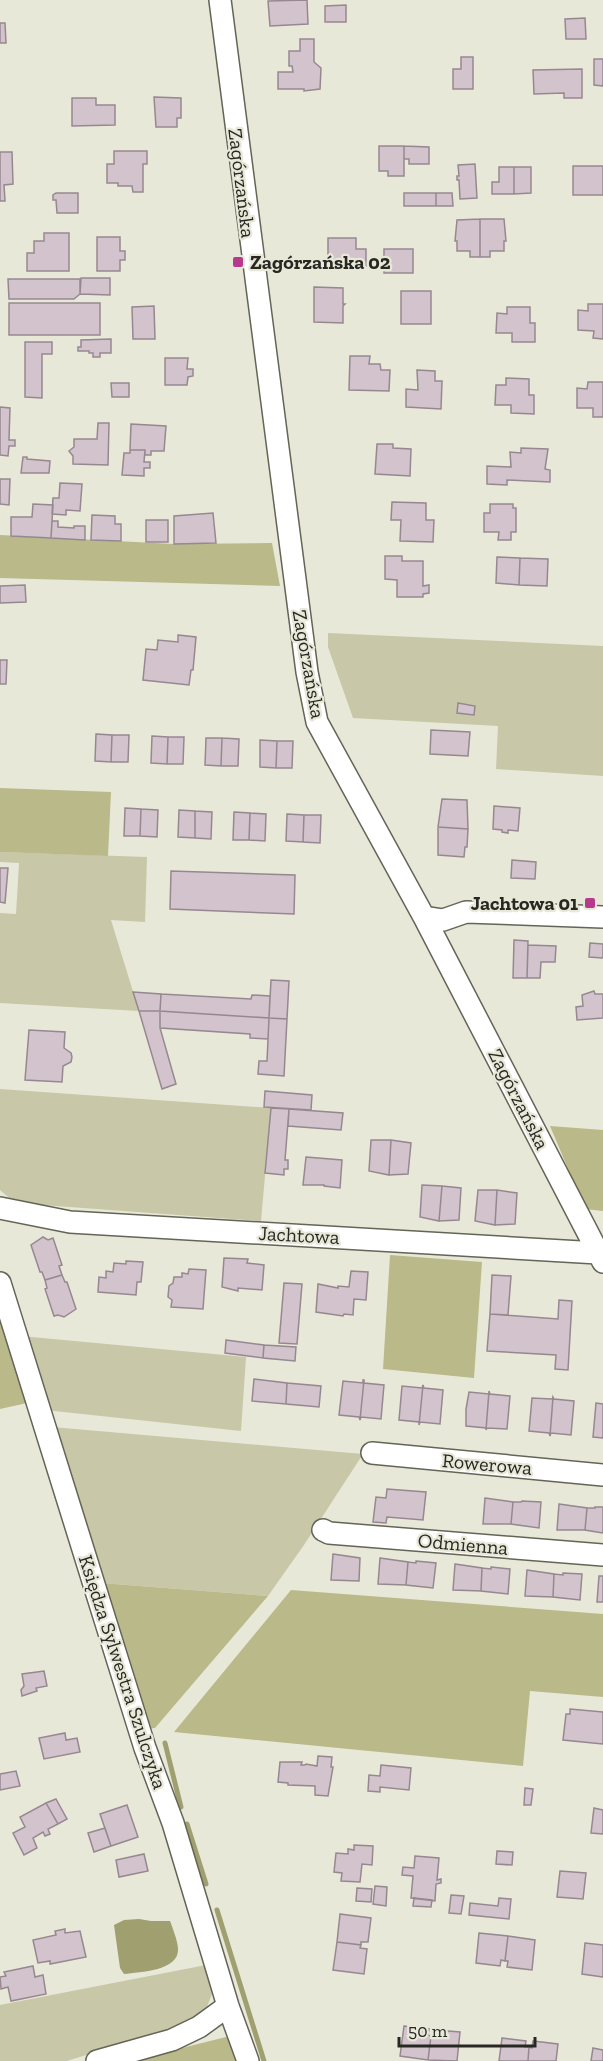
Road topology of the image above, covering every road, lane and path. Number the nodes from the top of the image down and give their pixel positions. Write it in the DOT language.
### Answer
graph roads {
  1 [pos="220,0"];
  2 [pos="424,916"];
  3 [pos="603,917"];
  4 [pos="0,1208"];
  5 [pos="601,1258"];
  6 [pos="0,1283"];
  7 [pos="372,1453"];
  8 [pos="603,1475"];
  9 [pos="323,1530"];
  10 [pos="603,1555"];
  11 [pos="228,2006"];
  12 [pos="97,2061"];
  13 [pos="248,2061"];
  1 -- 2 [label="street, Zagórzańska"];
  2 -- 3 [label="street"];
  2 -- 5 [label="street, Zagórzańska"];
  4 -- 5 [label="street, Jachtowa"];
  6 -- 11 [label="street, Księdza Sylwestra Szulczyka"];
  7 -- 8 [label="street, Rowerowa"];
  9 -- 10 [label="street, Odmienna"];
  11 -- 12 [label="street"];
  11 -- 13 [label="street, Księdza Sylwestra Szulczyka"];
}
